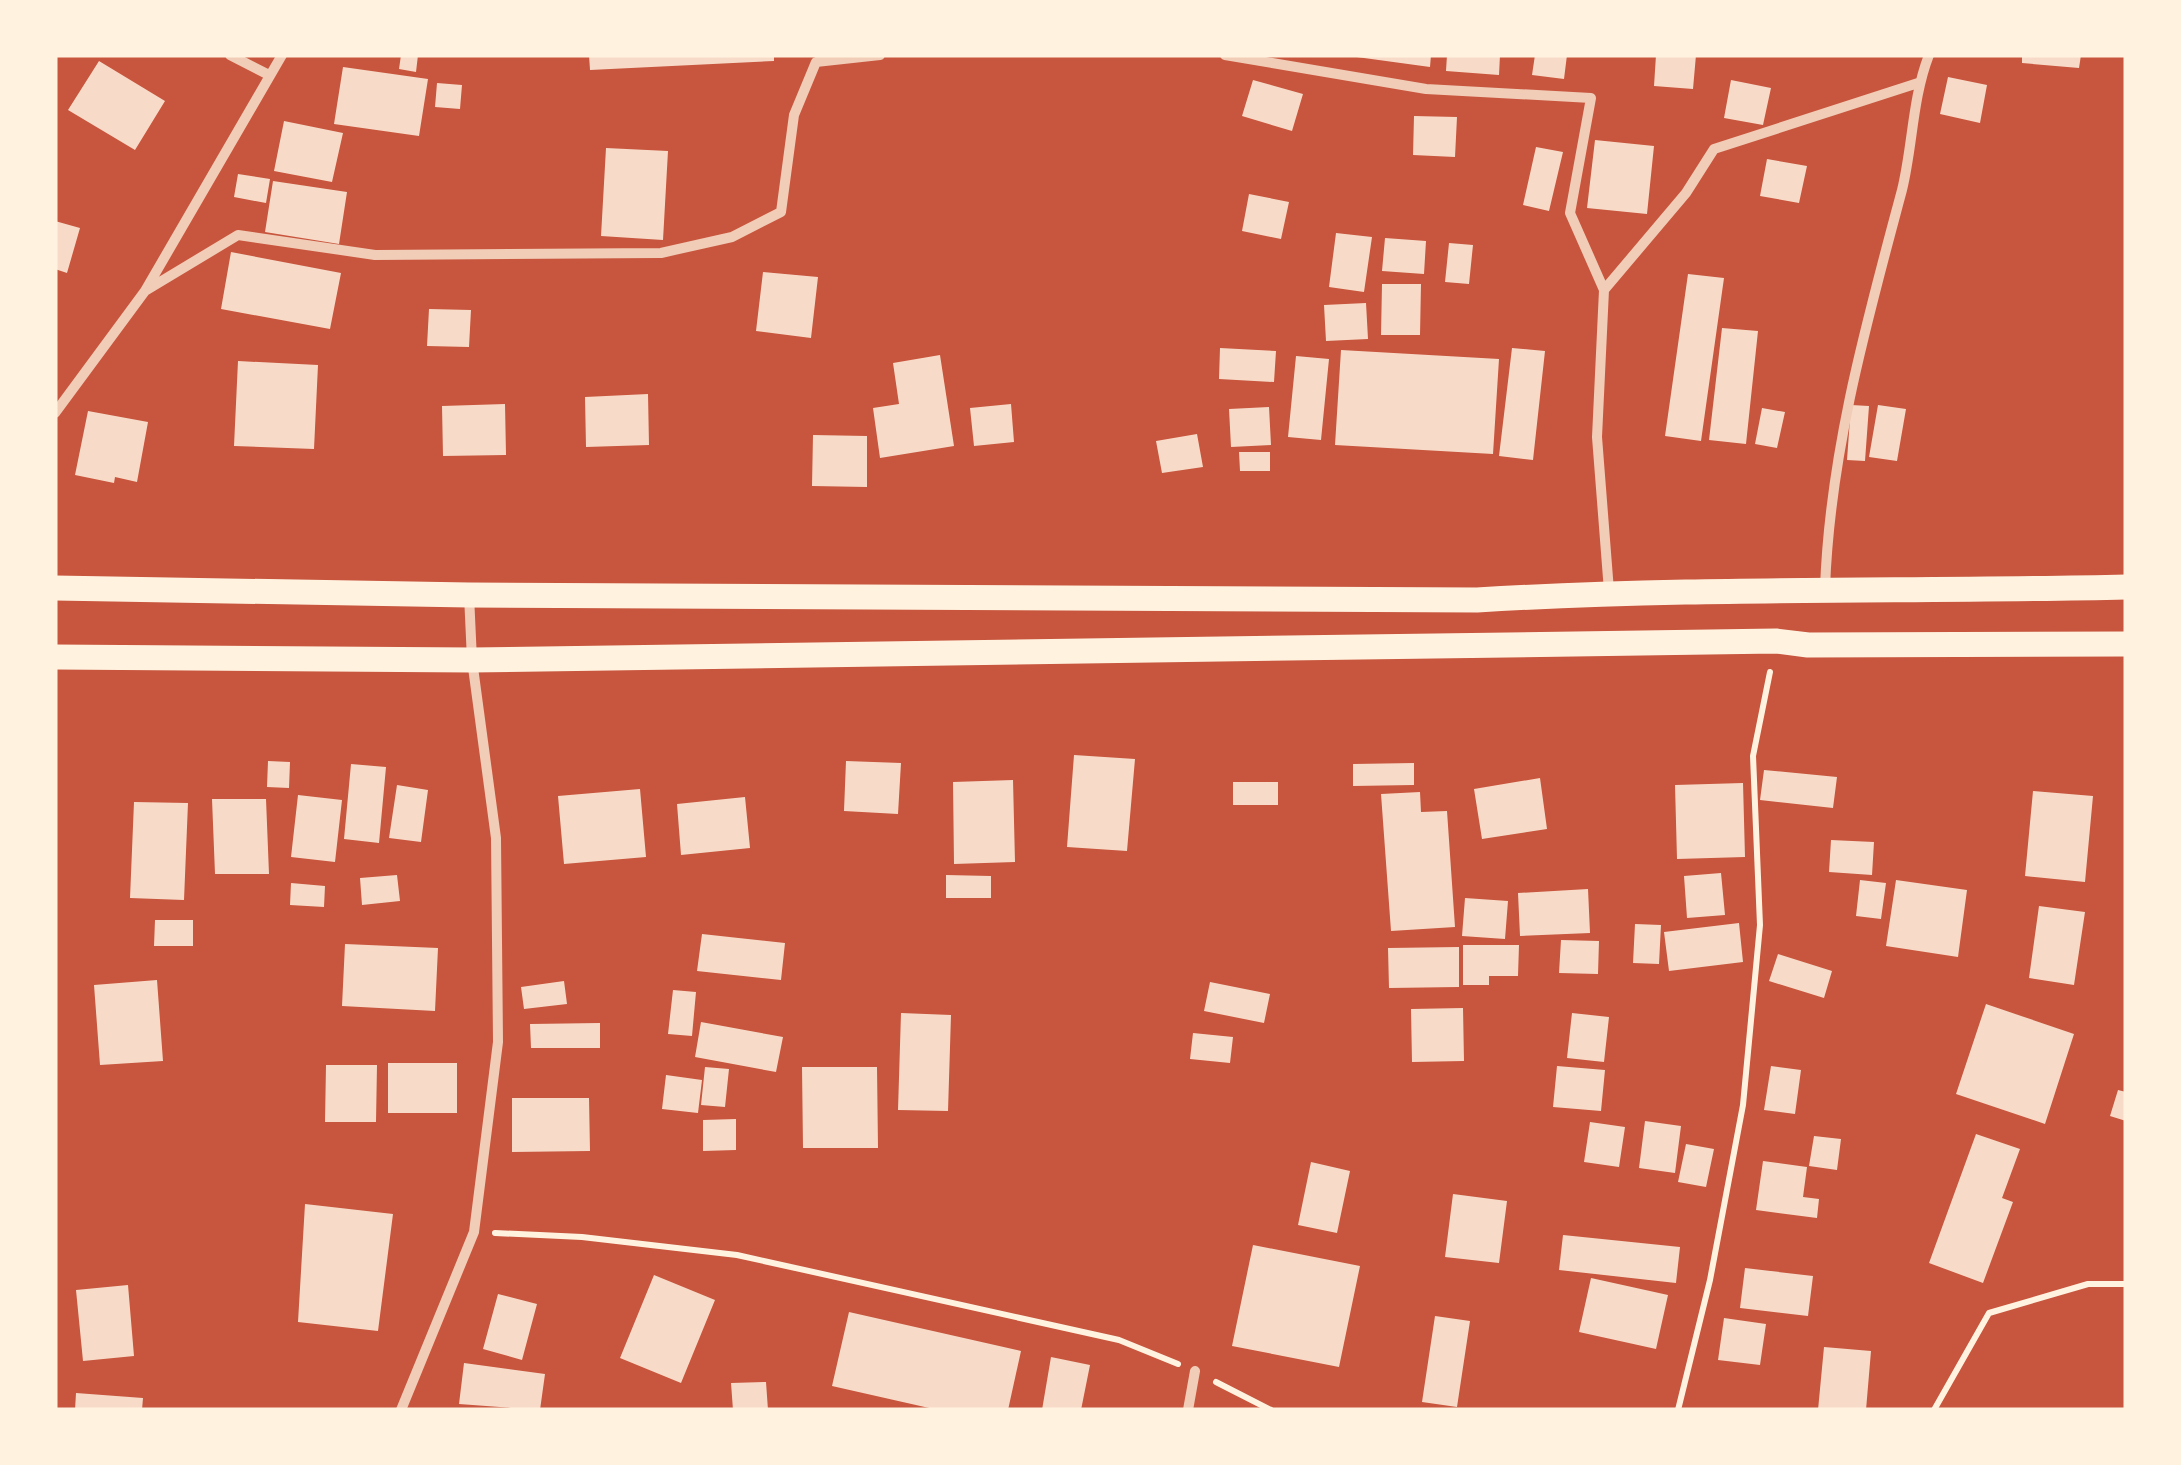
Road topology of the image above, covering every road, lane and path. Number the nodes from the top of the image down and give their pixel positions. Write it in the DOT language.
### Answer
graph roads {
  1 [pos="230,55"];
  2 [pos="282,55"];
  3 [pos="880,55"];
  4 [pos="1225,55"];
  5 [pos="1929,55"];
  6 [pos="268,75"];
  7 [pos="1918,83"];
  8 [pos="1604,290"];
  9 [pos="145,291"];
  10 [pos="55,414"];
  11 [pos="55,588"];
  12 [pos="2126,588"];
  13 [pos="1609,592"];
  14 [pos="1824,594"];
  15 [pos="468,596"];
  16 [pos="1776,641"];
  17 [pos="2126,644"];
  18 [pos="55,657"];
  19 [pos="472,660"];
  20 [pos="474,1232"];
  21 [pos="2126,1284"];
  22 [pos="1195,1371"];
  23 [pos="401,1410"];
  24 [pos="1188,1410"];
  25 [pos="1271,1410"];
  26 [pos="1678,1410"];
  27 [pos="1934,1410"];
  1 -- 6 [label="street"];
  2 -- 6 [label="street"];
  3 -- 9 [label="street"];
  4 -- 8 [label="street"];
  5 -- 7 [label="street"];
  6 -- 9 [label="street"];
  7 -- 8 [label="street"];
  7 -- 14 [label="street"];
  8 -- 13 [label="street"];
  9 -- 10 [label="street"];
  11 -- 15 [label="main road"];
  12 -- 14 [label="main road"];
  13 -- 14 [label="main road"];
  13 -- 15 [label="main road"];
  15 -- 19 [label="street"];
  16 -- 17 [label="main road"];
  16 -- 19 [label="main road"];
  16 -- 26 [label="path"];
  18 -- 19 [label="main road"];
  19 -- 20 [label="street"];
  20 -- 22 [label="path"];
  20 -- 23 [label="street"];
  21 -- 27 [label="path"];
  22 -- 24 [label="street"];
  22 -- 25 [label="path"];
}
